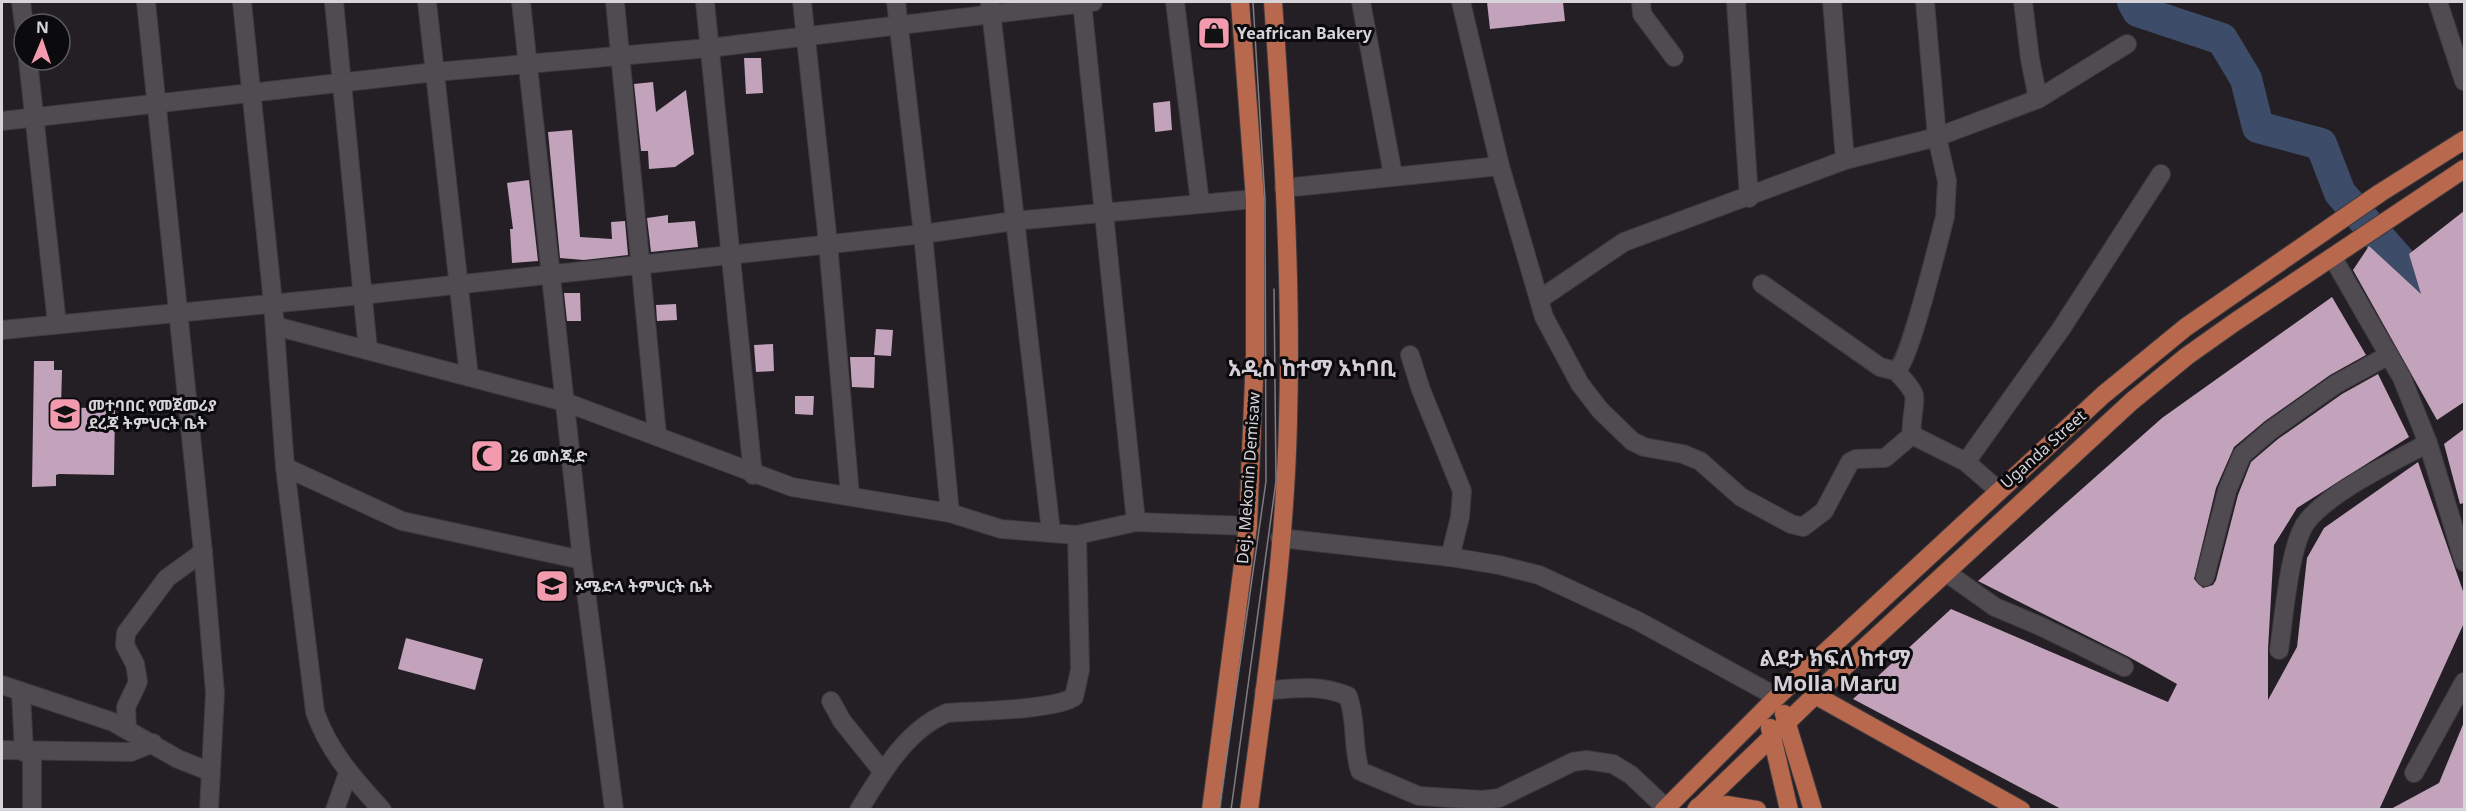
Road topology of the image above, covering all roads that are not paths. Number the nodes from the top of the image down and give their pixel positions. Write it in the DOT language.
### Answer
graph roads {
  1 [pos="146,2"];
  2 [pos="242,2"];
  3 [pos="333,2"];
  4 [pos="427,2"];
  5 [pos="521,2"];
  6 [pos="615,2"];
  7 [pos="705,2"];
  8 [pos="802,2"];
  9 [pos="896,2"];
  10 [pos="1086,2"];
  11 [pos="1175,2"];
  12 [pos="1240,2"];
  13 [pos="1273,2"];
  14 [pos="1361,2"];
  15 [pos="1461,2"];
  16 [pos="1641,2"];
  17 [pos="1736,2"];
  18 [pos="1832,2"];
  19 [pos="1925,2"];
  20 [pos="2023,2"];
  21 [pos="2438,2"];
  22 [pos="990,7"];
  23 [pos="899,23"];
  24 [pos="806,35"];
  25 [pos="2127,44"];
  26 [pos="709,48"];
  27 [pos="621,55"];
  28 [pos="1674,57"];
  29 [pos="528,64"];
  30 [pos="28,72"];
  31 [pos="435,72"];
  32 [pos="2464,81"];
  33 [pos="341,83"];
  34 [pos="253,93"];
  35 [pos="2038,99"];
  36 [pos="156,105"];
  37 [pos="33,117"];
  38 [pos="2,121"];
  39 [pos="1937,137"];
  40 [pos="2464,140"];
  41 [pos="1845,160"];
  42 [pos="1500,166"];
  43 [pos="2464,169"];
  44 [pos="2161,174"];
  45 [pos="1394,175"];
  46 [pos="1284,188"];
  47 [pos="1749,198"];
  48 [pos="1254,199"];
  49 [pos="1200,203"];
  50 [pos="1106,213"];
  51 [pos="1014,221"];
  52 [pos="923,234"];
  53 [pos="828,243"];
  54 [pos="730,254"];
  55 [pos="2333,258"];
  56 [pos="641,264"];
  57 [pos="551,273"];
  58 [pos="459,284"];
  59 [pos="1762,284"];
  60 [pos="362,294"];
  61 [pos="1540,299"];
  62 [pos="273,303"];
  63 [pos="179,313"];
  64 [pos="57,324"];
  65 [pos="275,326"];
  66 [pos="2,330"];
  67 [pos="368,350"];
  68 [pos="1410,355"];
  69 [pos="2389,355"];
  70 [pos="1896,371"];
  71 [pos="469,377"];
  72 [pos="565,402"];
  73 [pos="657,435"];
  74 [pos="1912,435"];
  75 [pos="2428,443"];
  76 [pos="1966,462"];
  77 [pos="285,467"];
  78 [pos="753,475"];
  79 [pos="1998,490"];
  80 [pos="850,495"];
  81 [pos="950,513"];
  82 [pos="1136,522"];
  83 [pos="1248,526"];
  84 [pos="1051,532"];
  85 [pos="1077,535"];
  86 [pos="1280,538"];
  87 [pos="203,552"];
  88 [pos="1450,557"];
  89 [pos="582,560"];
  90 [pos="2464,562"];
  91 [pos="1947,573"];
  92 [pos="2205,578"];
  93 [pos="2279,650"];
  94 [pos="2124,667"];
  95 [pos="2464,682"];
  96 [pos="2,685"];
  97 [pos="1264,691"];
  98 [pos="21,693"];
  99 [pos="1815,695"];
  100 [pos="1777,697"];
  101 [pos="831,701"];
  102 [pos="1762,713"];
  103 [pos="1788,722"];
  104 [pos="127,728"];
  105 [pos="1774,735"];
  106 [pos="153,743"];
  107 [pos="2,750"];
  108 [pos="28,752"];
  109 [pos="211,772"];
  110 [pos="883,772"];
  111 [pos="348,773"];
  112 [pos="2414,773"];
  113 [pos="1697,808"];
  114 [pos="1665,809"];
  115 [pos="32,810"];
  116 [pos="209,810"];
  117 [pos="335,810"];
  118 [pos="382,810"];
  119 [pos="614,810"];
  120 [pos="859,810"];
  121 [pos="1211,810"];
  122 [pos="1249,810"];
  123 [pos="1757,810"];
  124 [pos="1789,810"];
  125 [pos="1813,810"];
  126 [pos="2021,810"];
  1 -- 36 [label="street"];
  2 -- 34 [label="street"];
  3 -- 33 [label="street"];
  4 -- 31 [label="street"];
  5 -- 29 [label="street"];
  6 -- 27 [label="street"];
  7 -- 26 [label="street"];
  8 -- 24 [label="street"];
  9 -- 23 [label="street"];
  10 -- 22 [label="street"];
  10 -- 50 [label="street"];
  11 -- 49 [label="street"];
  12 -- 48 [label="main road, Dej. Mekonin Demisaw"];
  13 -- 46 [label="main road, Dej. Mekonin Demisaw"];
  14 -- 45 [label="street"];
  15 -- 42 [label="street"];
  16 -- 28 [label="street"];
  17 -- 47 [label="street"];
  18 -- 41 [label="street"];
  19 -- 39 [label="street"];
  20 -- 35 [label="street"];
  21 -- 32 [label="street"];
  22 -- 23 [label="street"];
  22 -- 51 [label="street"];
  23 -- 24 [label="street"];
  23 -- 52 [label="street"];
  24 -- 26 [label="street"];
  24 -- 53 [label="street"];
  25 -- 35 [label="street"];
  26 -- 27 [label="street"];
  26 -- 54 [label="street"];
  27 -- 29 [label="street"];
  27 -- 56 [label="street"];
  29 -- 31 [label="street"];
  29 -- 57 [label="street"];
  30 -- 37 [label="street"];
  31 -- 33 [label="street"];
  31 -- 58 [label="street"];
  33 -- 34 [label="street"];
  33 -- 60 [label="street"];
  34 -- 36 [label="street"];
  34 -- 62 [label="street"];
  35 -- 39 [label="street"];
  36 -- 37 [label="street"];
  36 -- 63 [label="street"];
  37 -- 38 [label="street"];
  37 -- 64 [label="street"];
  39 -- 41 [label="street"];
  39 -- 70 [label="street"];
  40 -- 79 [label="main road, Uganda Street"];
  41 -- 47 [label="street"];
  42 -- 45 [label="street"];
  42 -- 61 [label="street"];
  43 -- 55 [label="main road, Uganda Street"];
  44 -- 76 [label="street"];
  45 -- 46 [label="street"];
  46 -- 86 [label="main road, Dej. Mekonin Demisaw"];
  47 -- 61 [label="street"];
  48 -- 49 [label="street"];
  48 -- 83 [label="main road, Dej. Mekonin Demisaw"];
  49 -- 50 [label="street"];
  50 -- 51 [label="street"];
  50 -- 82 [label="street"];
  51 -- 52 [label="street"];
  51 -- 84 [label="street"];
  52 -- 53 [label="street"];
  52 -- 81 [label="street"];
  53 -- 54 [label="street"];
  53 -- 80 [label="street"];
  54 -- 56 [label="street"];
  54 -- 78 [label="street"];
  55 -- 69 [label="street"];
  55 -- 91 [label="main road, Uganda Street"];
  56 -- 57 [label="street"];
  56 -- 73 [label="street"];
  57 -- 58 [label="street"];
  57 -- 72 [label="street"];
  58 -- 60 [label="street"];
  58 -- 71 [label="street"];
  59 -- 70 [label="street"];
  60 -- 62 [label="street"];
  60 -- 67 [label="street"];
  61 -- 74 [label="street"];
  62 -- 63 [label="street"];
  62 -- 65 [label="street"];
  63 -- 64 [label="street"];
  63 -- 87 [label="street"];
  64 -- 66 [label="street"];
  65 -- 67 [label="street"];
  65 -- 77 [label="street"];
  67 -- 71 [label="street"];
  68 -- 88 [label="street"];
  69 -- 75 [label="street"];
  69 -- 92 [label="street"];
  70 -- 74 [label="street"];
  71 -- 72 [label="street"];
  72 -- 73 [label="street"];
  72 -- 89 [label="street"];
  73 -- 78 [label="street"];
  74 -- 76 [label="street"];
  75 -- 90 [label="street"];
  75 -- 93 [label="street"];
  76 -- 79 [label="street"];
  77 -- 89 [label="street"];
  77 -- 111 [label="street"];
  78 -- 80 [label="street"];
  79 -- 100 [label="main road, Uganda Street"];
  80 -- 81 [label="street"];
  81 -- 84 [label="street"];
  82 -- 83 [label="street"];
  82 -- 85 [label="street"];
  83 -- 121 [label="main road, Dej. Mekonin Demisaw"];
  84 -- 85 [label="street"];
  85 -- 110 [label="street"];
  86 -- 88 [label="street"];
  86 -- 97 [label="main road, Dej. Mekonin Demisaw"];
  87 -- 104 [label="street"];
  87 -- 109 [label="street"];
  88 -- 100 [label="street"];
  89 -- 119 [label="street"];
  91 -- 94 [label="street"];
  91 -- 99 [label="main road, Uganda Street"];
  95 -- 112 [label="street"];
  96 -- 98 [label="street"];
  97 -- 114 [label="street"];
  97 -- 122 [label="main road, Dej. Mekonin Demisaw"];
  98 -- 104 [label="street"];
  98 -- 108 [label="street"];
  99 -- 103 [label="main road, Uganda Street"];
  99 -- 126 [label="main road"];
  100 -- 102 [label="main road, Uganda Street"];
  100 -- 103 [label="main road"];
  101 -- 110 [label="street"];
  102 -- 105 [label="main road"];
  102 -- 114 [label="main road, Uganda Street"];
  103 -- 105 [label="main road, Uganda Street"];
  103 -- 125 [label="main road"];
  104 -- 106 [label="street"];
  105 -- 113 [label="main road, Uganda Street"];
  105 -- 124 [label="main road"];
  106 -- 108 [label="street"];
  106 -- 109 [label="street"];
  107 -- 108 [label="street"];
  108 -- 115 [label="street"];
  109 -- 116 [label="street"];
  110 -- 120 [label="street"];
  111 -- 117 [label="street"];
  111 -- 118 [label="street"];
  113 -- 123 [label="main road"];
}
